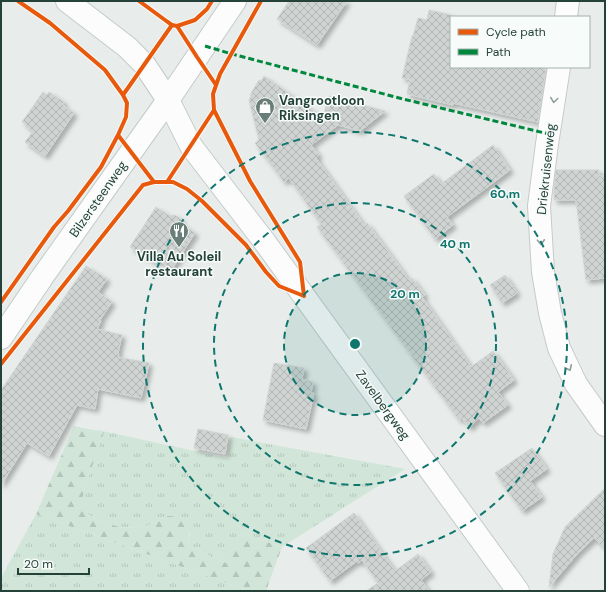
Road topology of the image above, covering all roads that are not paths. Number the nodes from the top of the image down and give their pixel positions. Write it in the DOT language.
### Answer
graph roads {
  1 [pos="67,1"];
  2 [pos="235,1"];
  3 [pos="568,1"];
  4 [pos="566,16"];
  5 [pos="558,68"];
  6 [pos="168,100"];
  7 [pos="1,338"];
  8 [pos="605,425"];
  9 [pos="518,591"];
  1 -- 6 [label="main road, Zavelbergweg"];
  2 -- 6 [label="main road, Bilzersteenweg"];
  3 -- 4 [label="main road"];
  5 -- 8 [label="main road, Driekruisenweg, one-way"];
  6 -- 7 [label="main road, Bilzersteenweg"];
  6 -- 9 [label="main road, Zavelbergweg"];
}
